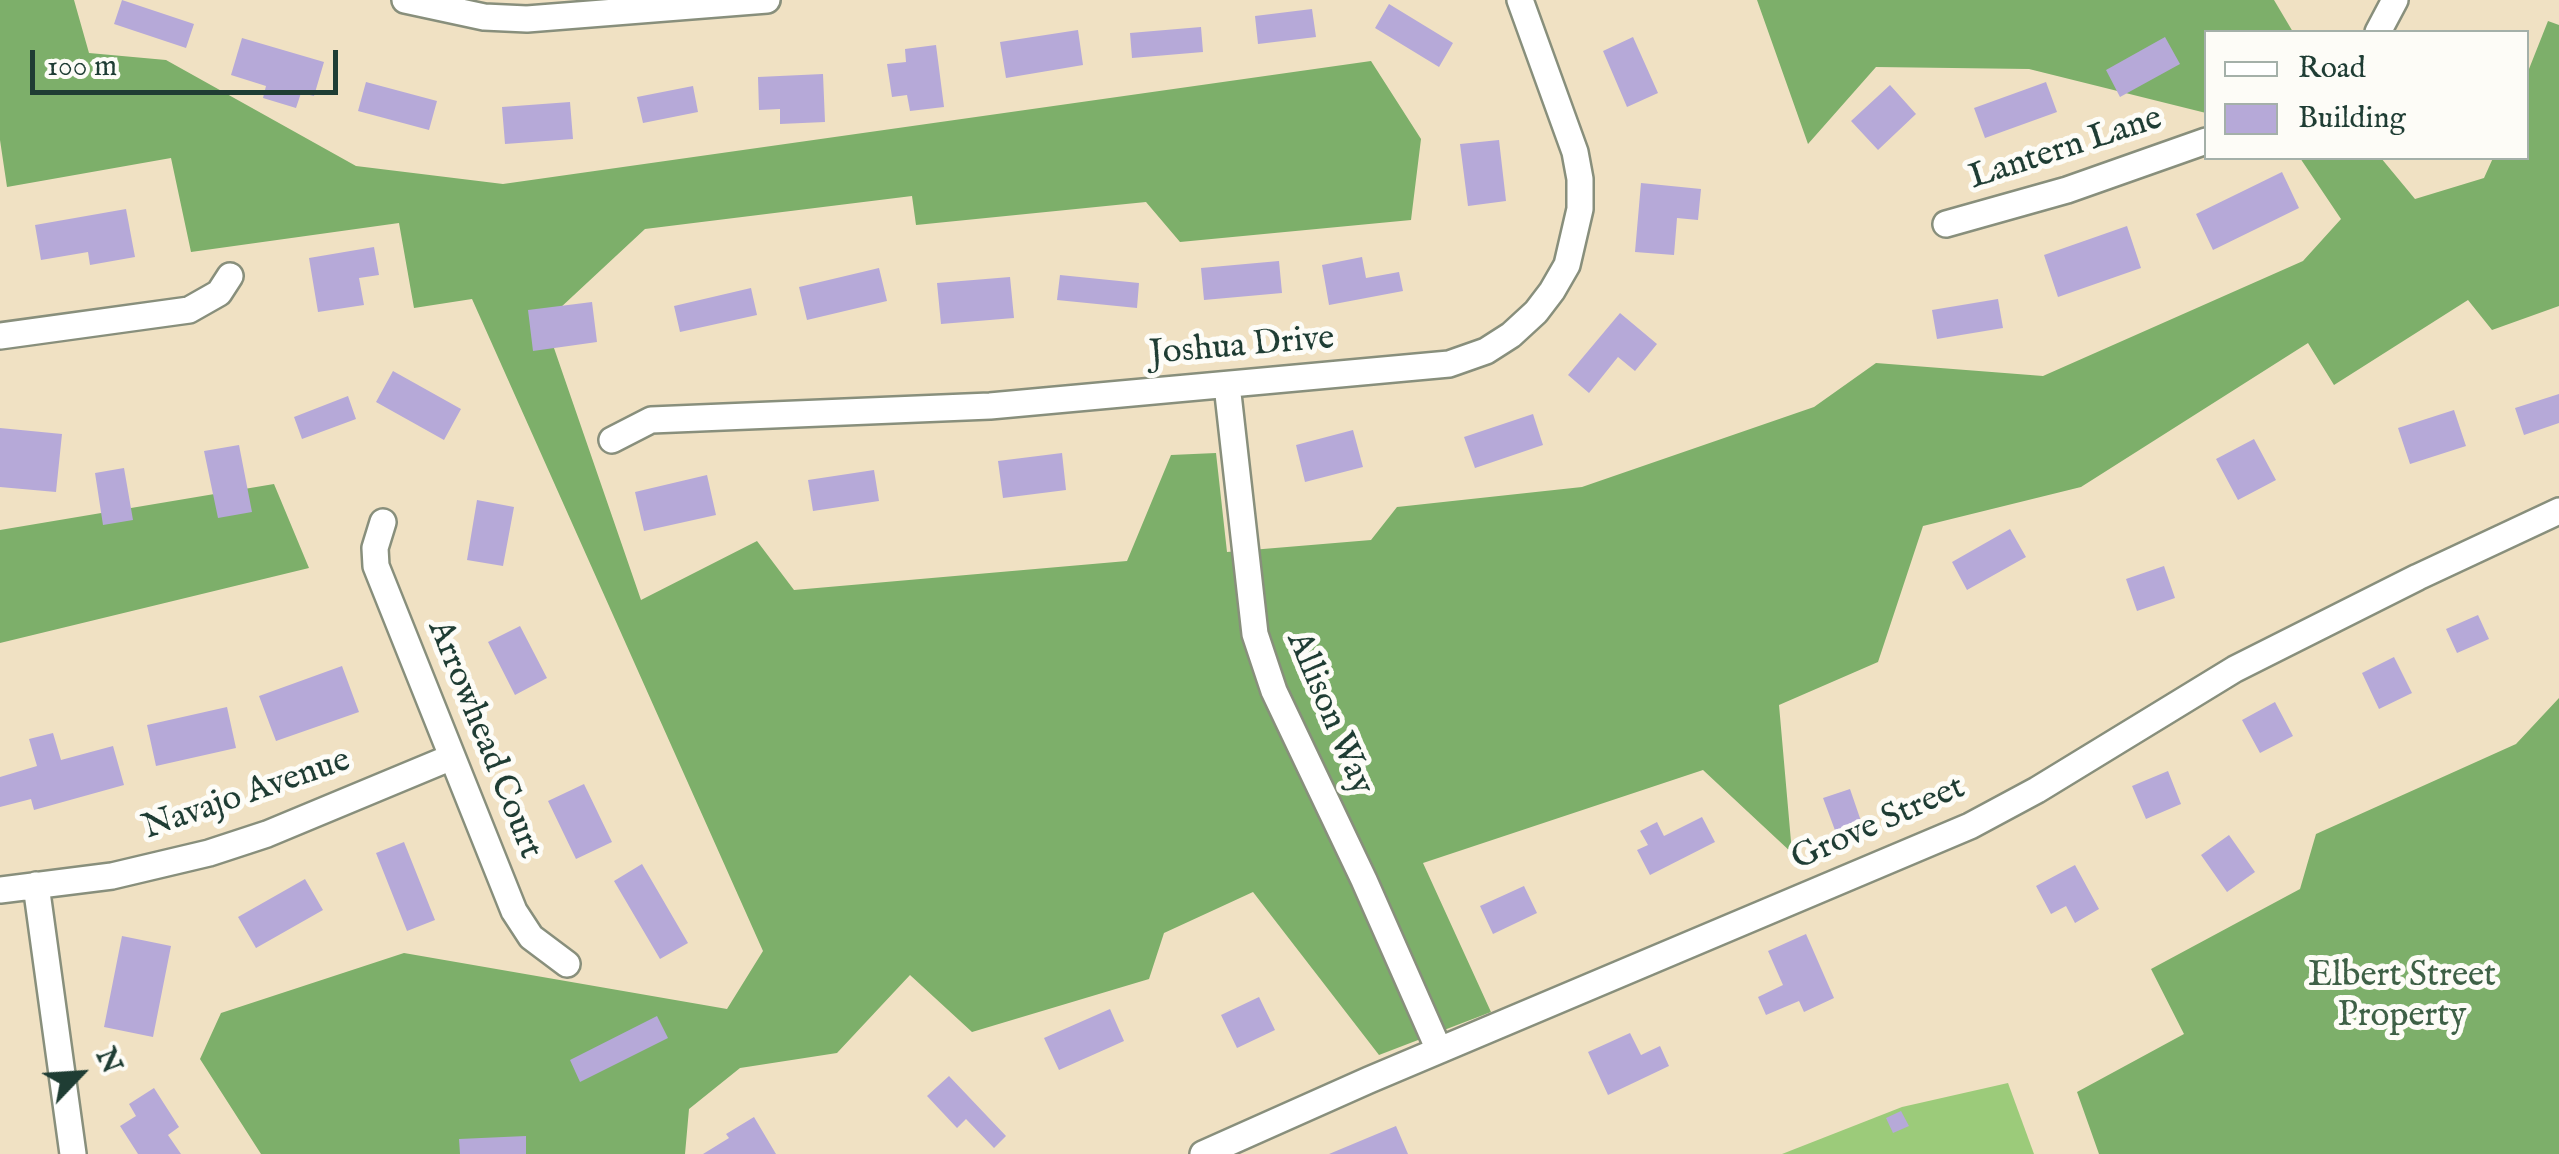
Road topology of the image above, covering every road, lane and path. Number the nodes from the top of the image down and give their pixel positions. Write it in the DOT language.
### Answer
graph roads {
  1 [pos="405,0"];
  2 [pos="768,0"];
  3 [pos="1520,0"];
  4 [pos="2394,0"];
  5 [pos="2379,30"];
  6 [pos="2204,142"];
  7 [pos="1946,224"];
  8 [pos="230,276"];
  9 [pos="0,336"];
  10 [pos="1227,385"];
  11 [pos="612,440"];
  12 [pos="2559,512"];
  13 [pos="383,522"];
  14 [pos="452,757"];
  15 [pos="36,886"];
  16 [pos="0,890"];
  17 [pos="567,964"];
  18 [pos="1439,1050"];
  19 [pos="73,1154"];
  20 [pos="1202,1154"];
  1 -- 2 [label="street"];
  3 -- 10 [label="street, Joshua Drive"];
  4 -- 5 [label="street"];
  6 -- 7 [label="street, Lantern Lane"];
  8 -- 9 [label="street"];
  10 -- 11 [label="street, Joshua Drive"];
  10 -- 18 [label="street, Allison Way"];
  12 -- 18 [label="street, Grove Street"];
  13 -- 14 [label="street, Arrowhead Court"];
  14 -- 15 [label="street, Navajo Avenue"];
  14 -- 17 [label="street, Arrowhead Court"];
  15 -- 16 [label="street, Navajo Avenue"];
  15 -- 19 [label="street"];
  18 -- 20 [label="street, Grove Street"];
}
